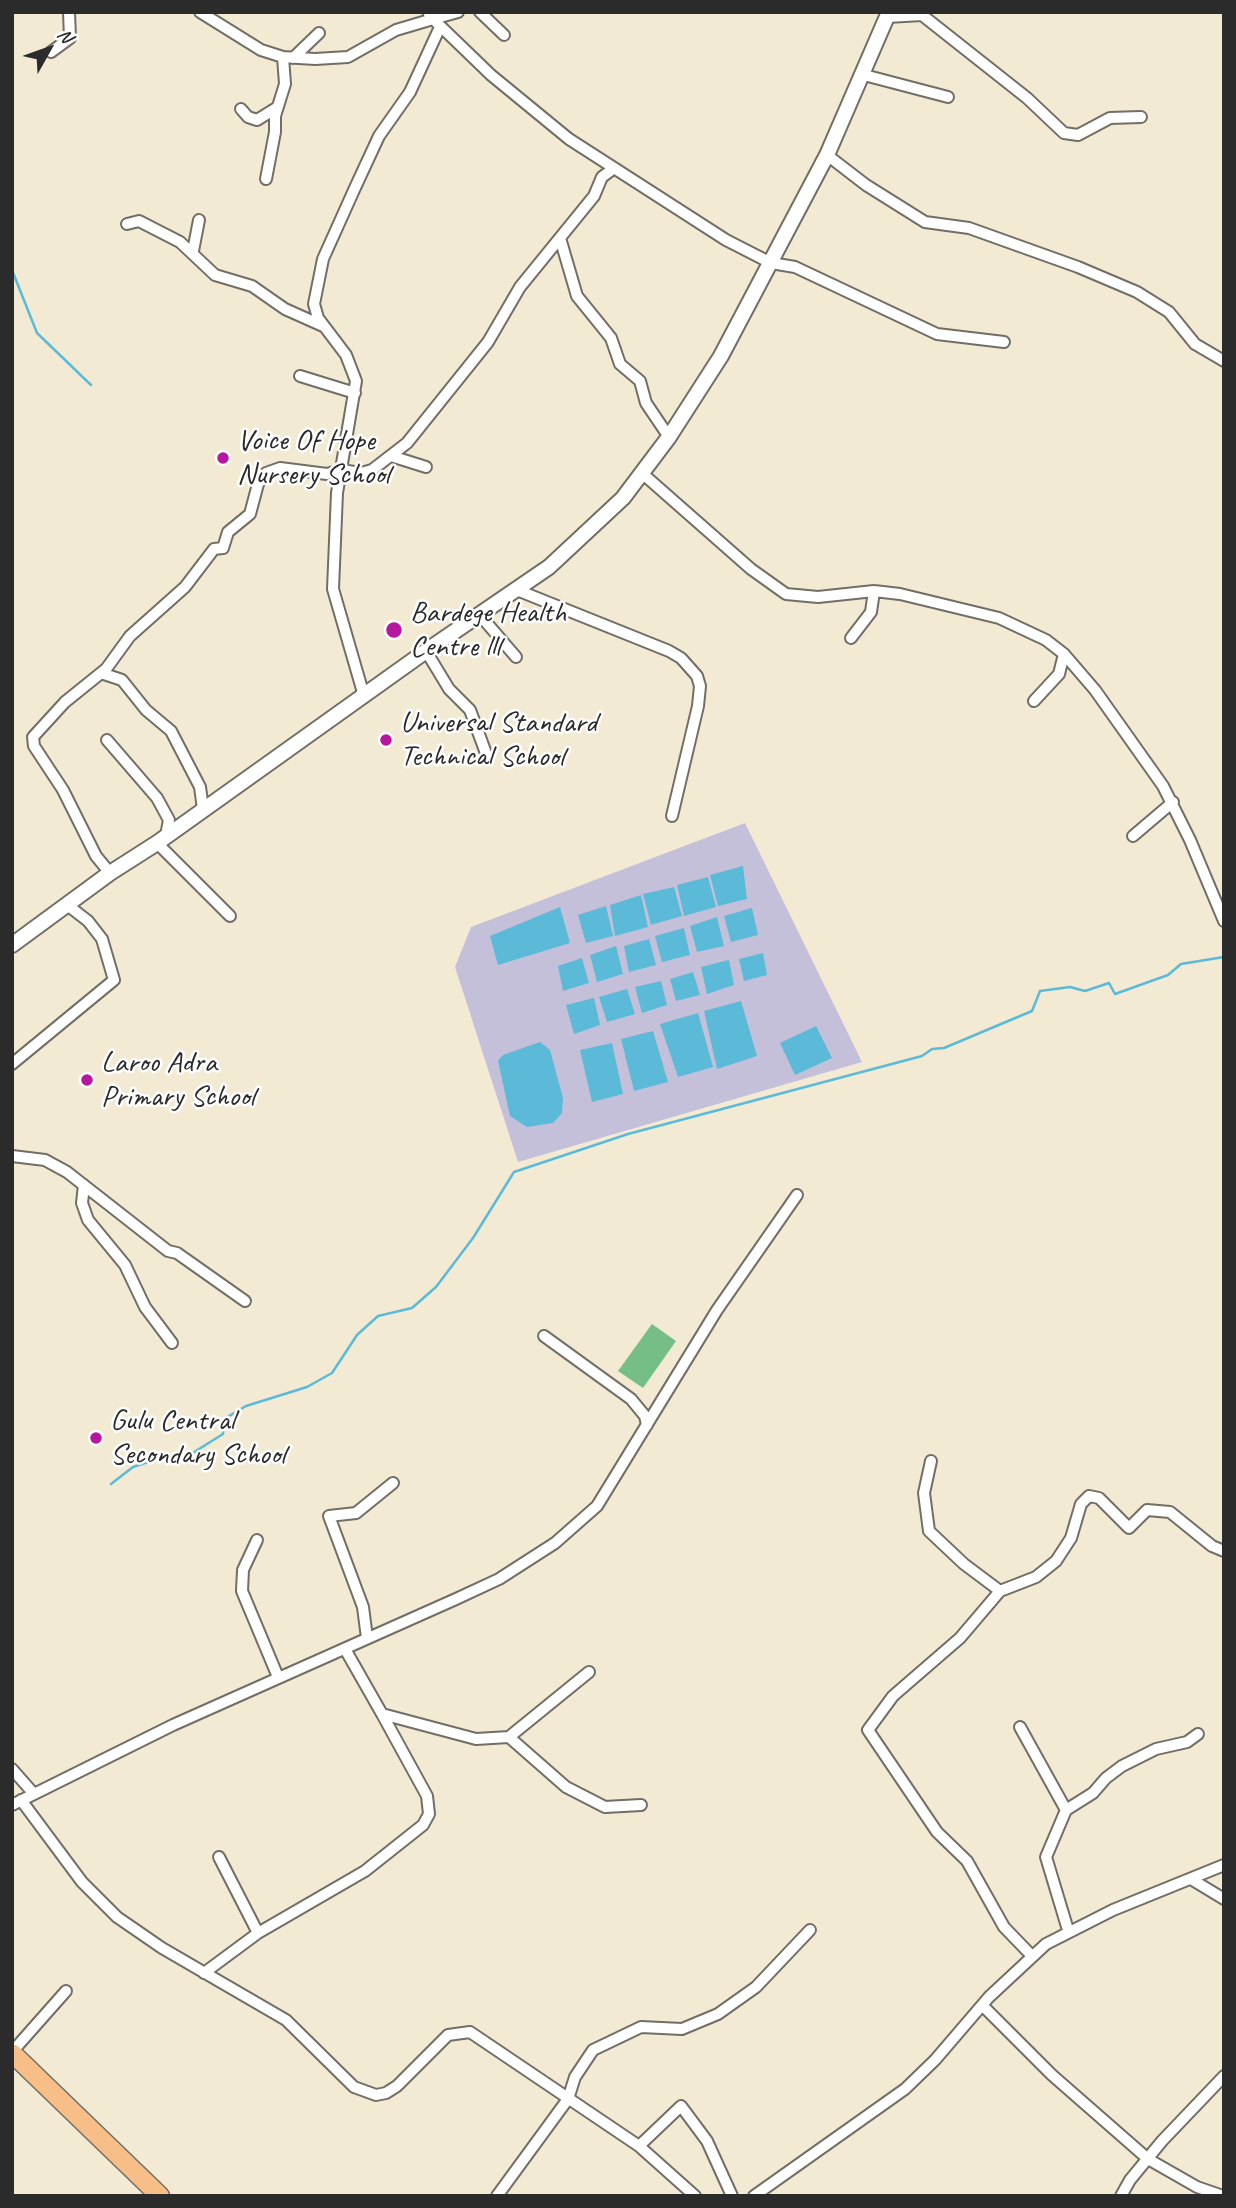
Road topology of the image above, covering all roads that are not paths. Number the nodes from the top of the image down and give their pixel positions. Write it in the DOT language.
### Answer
graph roads {
  1 [pos="69,12"];
  2 [pos="200,12"];
  3 [pos="480,12"];
  4 [pos="453,14"];
  5 [pos="888,14"];
  6 [pos="436,22"];
  7 [pos="319,33"];
  8 [pos="504,35"];
  9 [pos="51,52"];
  10 [pos="288,57"];
  11 [pos="864,75"];
  12 [pos="948,97"];
  13 [pos="278,107"];
  14 [pos="241,109"];
  15 [pos="1141,117"];
  16 [pos="827,155"];
  17 [pos="593,156"];
  18 [pos="613,169"];
  19 [pos="602,177"];
  20 [pos="266,179"];
  21 [pos="199,220"];
  22 [pos="127,224"];
  23 [pos="560,238"];
  24 [pos="193,251"];
  25 [pos="771,263"];
  26 [pos="323,326"];
  27 [pos="1004,342"];
  28 [pos="1224,361"];
  29 [pos="300,376"];
  30 [pos="355,393"];
  31 [pos="669,437"];
  32 [pos="391,456"];
  33 [pos="426,467"];
  34 [pos="341,470"];
  35 [pos="643,474"];
  36 [pos="517,590"];
  37 [pos="874,591"];
  38 [pos="479,614"];
  39 [pos="851,638"];
  40 [pos="426,651"];
  41 [pos="1064,654"];
  42 [pos="516,657"];
  43 [pos="101,673"];
  44 [pos="364,696"];
  45 [pos="1034,701"];
  46 [pos="107,740"];
  47 [pos="487,756"];
  48 [pos="1173,803"];
  49 [pos="204,809"];
  50 [pos="672,816"];
  51 [pos="1133,836"];
  52 [pos="162,840"];
  53 [pos="110,873"];
  54 [pos="66,904"];
  55 [pos="230,916"];
  56 [pos="1224,921"];
  57 [pos="12,945"];
  58 [pos="12,1064"];
  59 [pos="12,1156"];
  60 [pos="84,1185"];
  61 [pos="797,1195"];
  62 [pos="245,1301"];
  63 [pos="544,1336"];
  64 [pos="172,1343"];
  65 [pos="647,1425"];
  66 [pos="930,1461"];
  67 [pos="393,1483"];
  68 [pos="257,1540"];
  69 [pos="1224,1551"];
  70 [pos="1000,1591"];
  71 [pos="367,1638"];
  72 [pos="345,1649"];
  73 [pos="589,1672"];
  74 [pos="278,1677"];
  75 [pos="382,1714"];
  76 [pos="1020,1727"];
  77 [pos="1198,1734"];
  78 [pos="509,1737"];
  79 [pos="12,1769"];
  80 [pos="34,1794"];
  81 [pos="16,1803"];
  82 [pos="641,1805"];
  83 [pos="1066,1810"];
  84 [pos="219,1857"];
  85 [pos="1224,1864"];
  86 [pos="1191,1880"];
  87 [pos="1224,1899"];
  88 [pos="810,1930"];
  89 [pos="1068,1930"];
  90 [pos="258,1933"];
  91 [pos="1032,1956"];
  92 [pos="204,1973"];
  93 [pos="66,1992"];
  94 [pos="983,2006"];
  95 [pos="12,2052"];
  96 [pos="1224,2076"];
  97 [pos="568,2099"];
  98 [pos="639,2147"];
  99 [pos="1147,2159"];
  100 [pos="160,2196"];
  101 [pos="497,2196"];
  102 [pos="695,2196"];
  103 [pos="732,2196"];
  104 [pos="754,2196"];
  105 [pos="1121,2196"];
  106 [pos="1223,2196"];
  1 -- 9 [label="street"];
  2 -- 10 [label="street"];
  3 -- 8 [label="street"];
  4 -- 6 [label="street"];
  5 -- 11 [label="street"];
  5 -- 15 [label="street"];
  6 -- 10 [label="street"];
  6 -- 17 [label="street"];
  6 -- 26 [label="street"];
  7 -- 10 [label="street"];
  10 -- 13 [label="street"];
  11 -- 12 [label="street"];
  11 -- 16 [label="street"];
  13 -- 14 [label="street"];
  13 -- 20 [label="street"];
  16 -- 25 [label="street"];
  16 -- 28 [label="street"];
  17 -- 18 [label="street"];
  17 -- 19 [label="street"];
  18 -- 19 [label="street"];
  18 -- 25 [label="street"];
  19 -- 23 [label="street"];
  21 -- 24 [label="street"];
  22 -- 24 [label="street"];
  23 -- 31 [label="street"];
  23 -- 32 [label="street"];
  24 -- 26 [label="street"];
  25 -- 27 [label="street"];
  25 -- 31 [label="street"];
  26 -- 30 [label="street"];
  29 -- 30 [label="street"];
  30 -- 34 [label="street"];
  31 -- 35 [label="street"];
  32 -- 33 [label="street"];
  32 -- 34 [label="street"];
  34 -- 43 [label="street"];
  34 -- 44 [label="street"];
  35 -- 36 [label="street"];
  35 -- 37 [label="street"];
  36 -- 38 [label="street"];
  36 -- 50 [label="street"];
  37 -- 39 [label="street"];
  37 -- 41 [label="street"];
  38 -- 40 [label="street"];
  38 -- 42 [label="street"];
  40 -- 44 [label="street"];
  40 -- 47 [label="street"];
  41 -- 45 [label="street"];
  41 -- 48 [label="street"];
  43 -- 49 [label="street"];
  43 -- 53 [label="street"];
  44 -- 49 [label="street"];
  46 -- 52 [label="street"];
  48 -- 51 [label="street"];
  48 -- 56 [label="street"];
  49 -- 52 [label="street"];
  52 -- 53 [label="street"];
  52 -- 55 [label="street"];
  53 -- 54 [label="street"];
  54 -- 57 [label="street"];
  54 -- 58 [label="street"];
  59 -- 60 [label="street"];
  60 -- 62 [label="street"];
  60 -- 64 [label="street"];
  61 -- 65 [label="street"];
  63 -- 65 [label="street"];
  65 -- 71 [label="street"];
  66 -- 70 [label="street"];
  67 -- 71 [label="street"];
  68 -- 74 [label="street"];
  69 -- 70 [label="street"];
  70 -- 91 [label="street"];
  71 -- 72 [label="street"];
  72 -- 74 [label="street"];
  72 -- 75 [label="street"];
  73 -- 78 [label="street"];
  74 -- 80 [label="street"];
  75 -- 78 [label="street"];
  75 -- 90 [label="street"];
  76 -- 83 [label="street"];
  77 -- 83 [label="street"];
  78 -- 82 [label="street"];
  79 -- 80 [label="street"];
  80 -- 81 [label="street"];
  81 -- 92 [label="street"];
  83 -- 89 [label="street"];
  84 -- 90 [label="street"];
  85 -- 86 [label="street"];
  86 -- 87 [label="street"];
  86 -- 89 [label="street"];
  88 -- 97 [label="street"];
  89 -- 91 [label="street"];
  90 -- 92 [label="street"];
  91 -- 94 [label="street"];
  92 -- 97 [label="street"];
  93 -- 95 [label="street"];
  94 -- 99 [label="street"];
  94 -- 104 [label="street"];
  95 -- 100 [label="main road"];
  96 -- 99 [label="street"];
  97 -- 98 [label="street"];
  97 -- 101 [label="street"];
  98 -- 102 [label="street"];
  98 -- 103 [label="street"];
  99 -- 105 [label="street"];
  99 -- 106 [label="street"];
}
